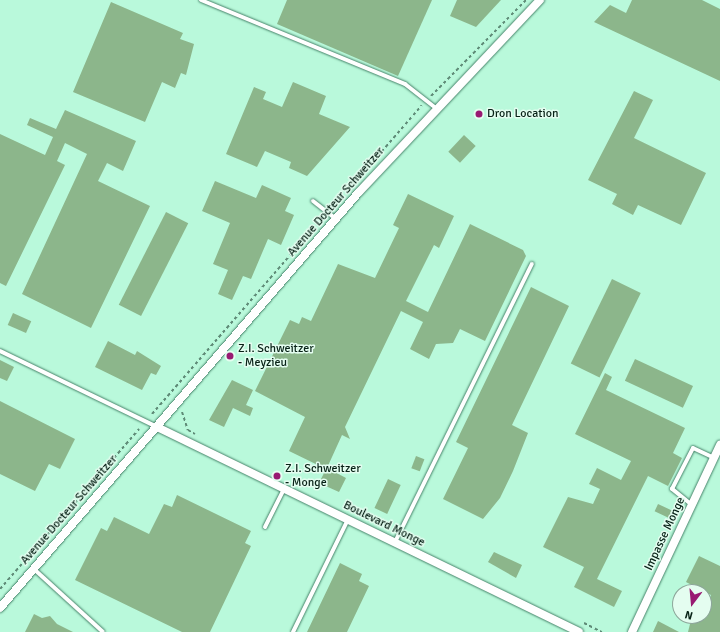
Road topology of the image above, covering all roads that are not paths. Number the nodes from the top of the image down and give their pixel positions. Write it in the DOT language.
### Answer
graph roads {
  1 [pos="202,0"];
  2 [pos="540,0"];
  3 [pos="436,108"];
  4 [pos="313,201"];
  5 [pos="336,219"];
  6 [pos="532,264"];
  7 [pos="0,351"];
  8 [pos="157,427"];
  9 [pos="720,445"];
  10 [pos="714,458"];
  11 [pos="284,488"];
  12 [pos="692,505"];
  13 [pos="348,519"];
  14 [pos="265,527"];
  15 [pos="395,542"];
  16 [pos="34,569"];
  17 [pos="0,608"];
  18 [pos="103,632"];
  19 [pos="293,632"];
  20 [pos="579,632"];
  21 [pos="632,632"];
  1 -- 3 [label="lane"];
  2 -- 3 [label="street, Avenue Docteur Schweitzer"];
  3 -- 5 [label="street, Avenue Docteur Schweitzer"];
  4 -- 5 [label="lane"];
  5 -- 8 [label="street, Avenue Docteur Schweitzer"];
  6 -- 15 [label="lane"];
  7 -- 8 [label="lane"];
  8 -- 11 [label="street, Boulevard Monge"];
  8 -- 16 [label="street, Avenue Docteur Schweitzer"];
  9 -- 10 [label="street, Impasse Monge"];
  10 -- 12 [label="street, Impasse Monge"];
  10 -- 12 [label="lane"];
  11 -- 13 [label="street, Boulevard Monge"];
  11 -- 14 [label="lane"];
  12 -- 21 [label="street, Impasse Monge"];
  13 -- 15 [label="street, Boulevard Monge"];
  13 -- 19 [label="lane"];
  15 -- 20 [label="street, Boulevard Monge"];
  16 -- 17 [label="street, Avenue Docteur Schweitzer"];
  16 -- 18 [label="lane"];
}
